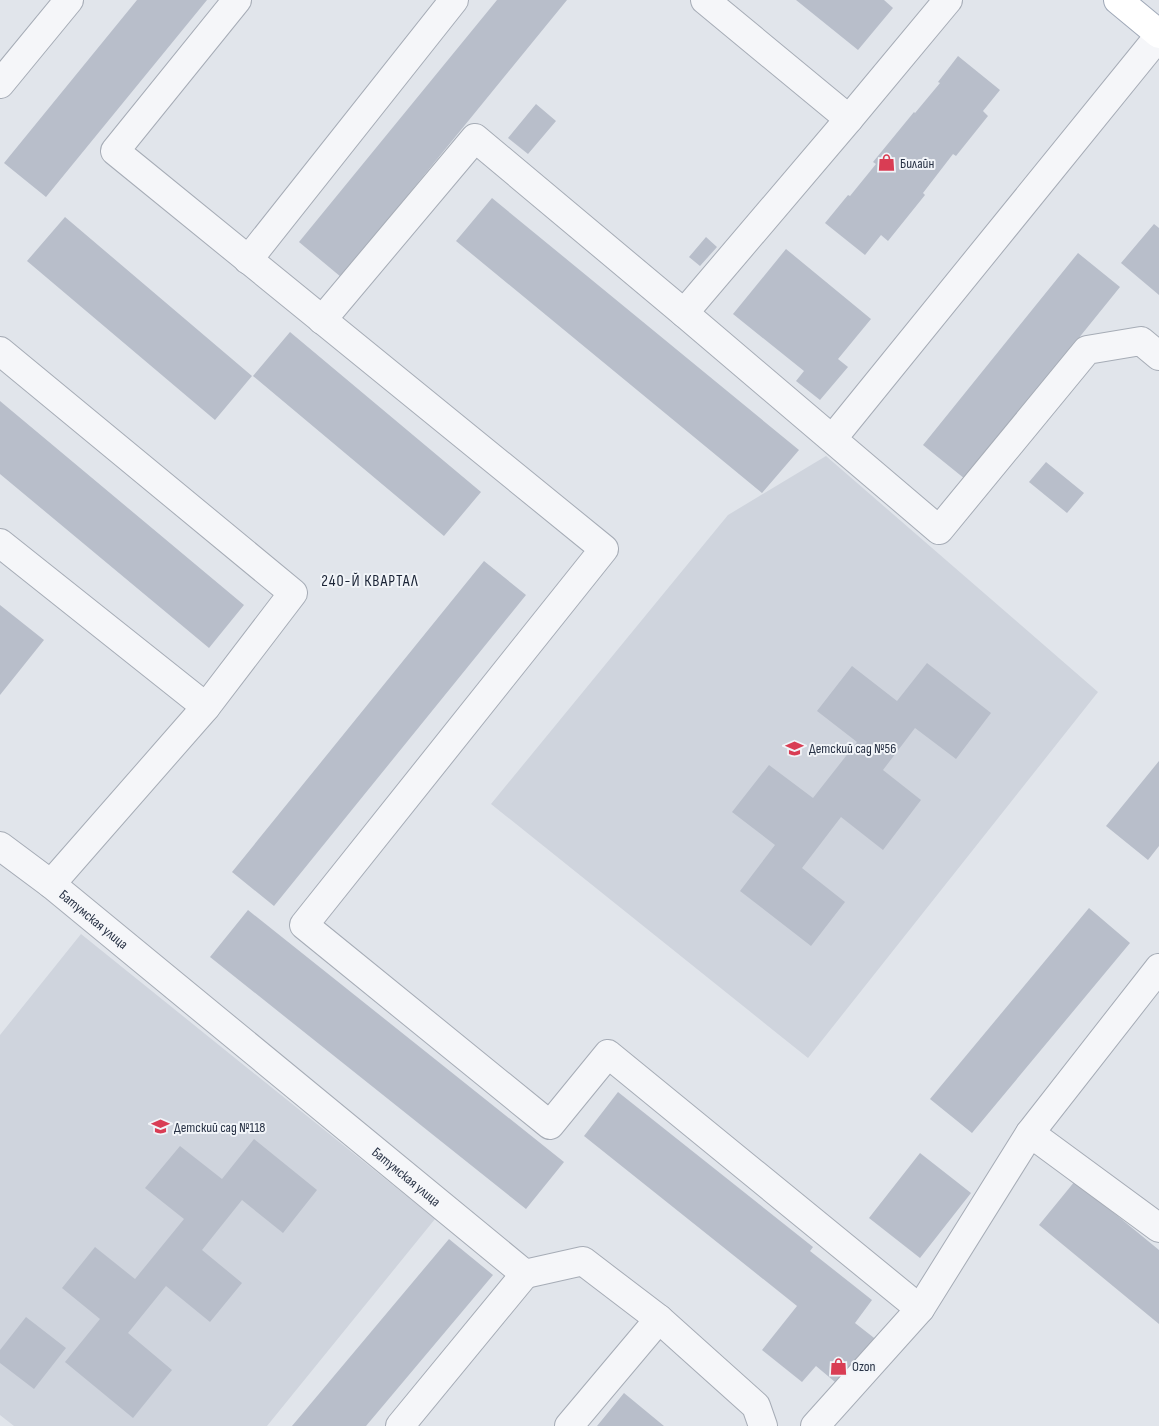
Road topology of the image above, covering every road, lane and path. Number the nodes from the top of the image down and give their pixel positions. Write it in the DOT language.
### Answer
graph roads {
  1 [pos="69,0"];
  2 [pos="238,0"];
  3 [pos="454,0"];
  4 [pos="705,0"];
  5 [pos="948,0"];
  6 [pos="1118,0"];
  7 [pos="1159,35"];
  8 [pos="0,84"];
  9 [pos="849,119"];
  10 [pos="248,260"];
  11 [pos="684,313"];
  12 [pos="322,320"];
  13 [pos="0,351"];
  14 [pos="1159,356"];
  15 [pos="833,438"];
  16 [pos="0,543"];
  17 [pos="206,707"];
  18 [pos="0,846"];
  19 [pos="51,884"];
  20 [pos="1159,968"];
  21 [pos="1030,1133"];
  22 [pos="1159,1228"];
  23 [pos="525,1274"];
  24 [pos="920,1309"];
  25 [pos="660,1319"];
  26 [pos="400,1426"];
  27 [pos="569,1426"];
  28 [pos="762,1426"];
  29 [pos="815,1426"];
  1 -- 8 [label="street"];
  2 -- 10 [label="street"];
  3 -- 10 [label="street"];
  4 -- 9 [label="street"];
  5 -- 9 [label="street"];
  6 -- 7 [label="main road"];
  7 -- 15 [label="street"];
  9 -- 11 [label="street"];
  10 -- 12 [label="street"];
  11 -- 12 [label="street"];
  11 -- 15 [label="street"];
  12 -- 24 [label="street"];
  13 -- 17 [label="street"];
  14 -- 15 [label="street"];
  16 -- 17 [label="street"];
  17 -- 19 [label="street"];
  18 -- 19 [label="street, Батумская улица"];
  19 -- 23 [label="street, Батумская улица"];
  20 -- 21 [label="street"];
  21 -- 22 [label="street"];
  21 -- 24 [label="street"];
  23 -- 25 [label="street"];
  23 -- 26 [label="street"];
  24 -- 29 [label="street"];
  25 -- 27 [label="street"];
  25 -- 28 [label="street"];
}
